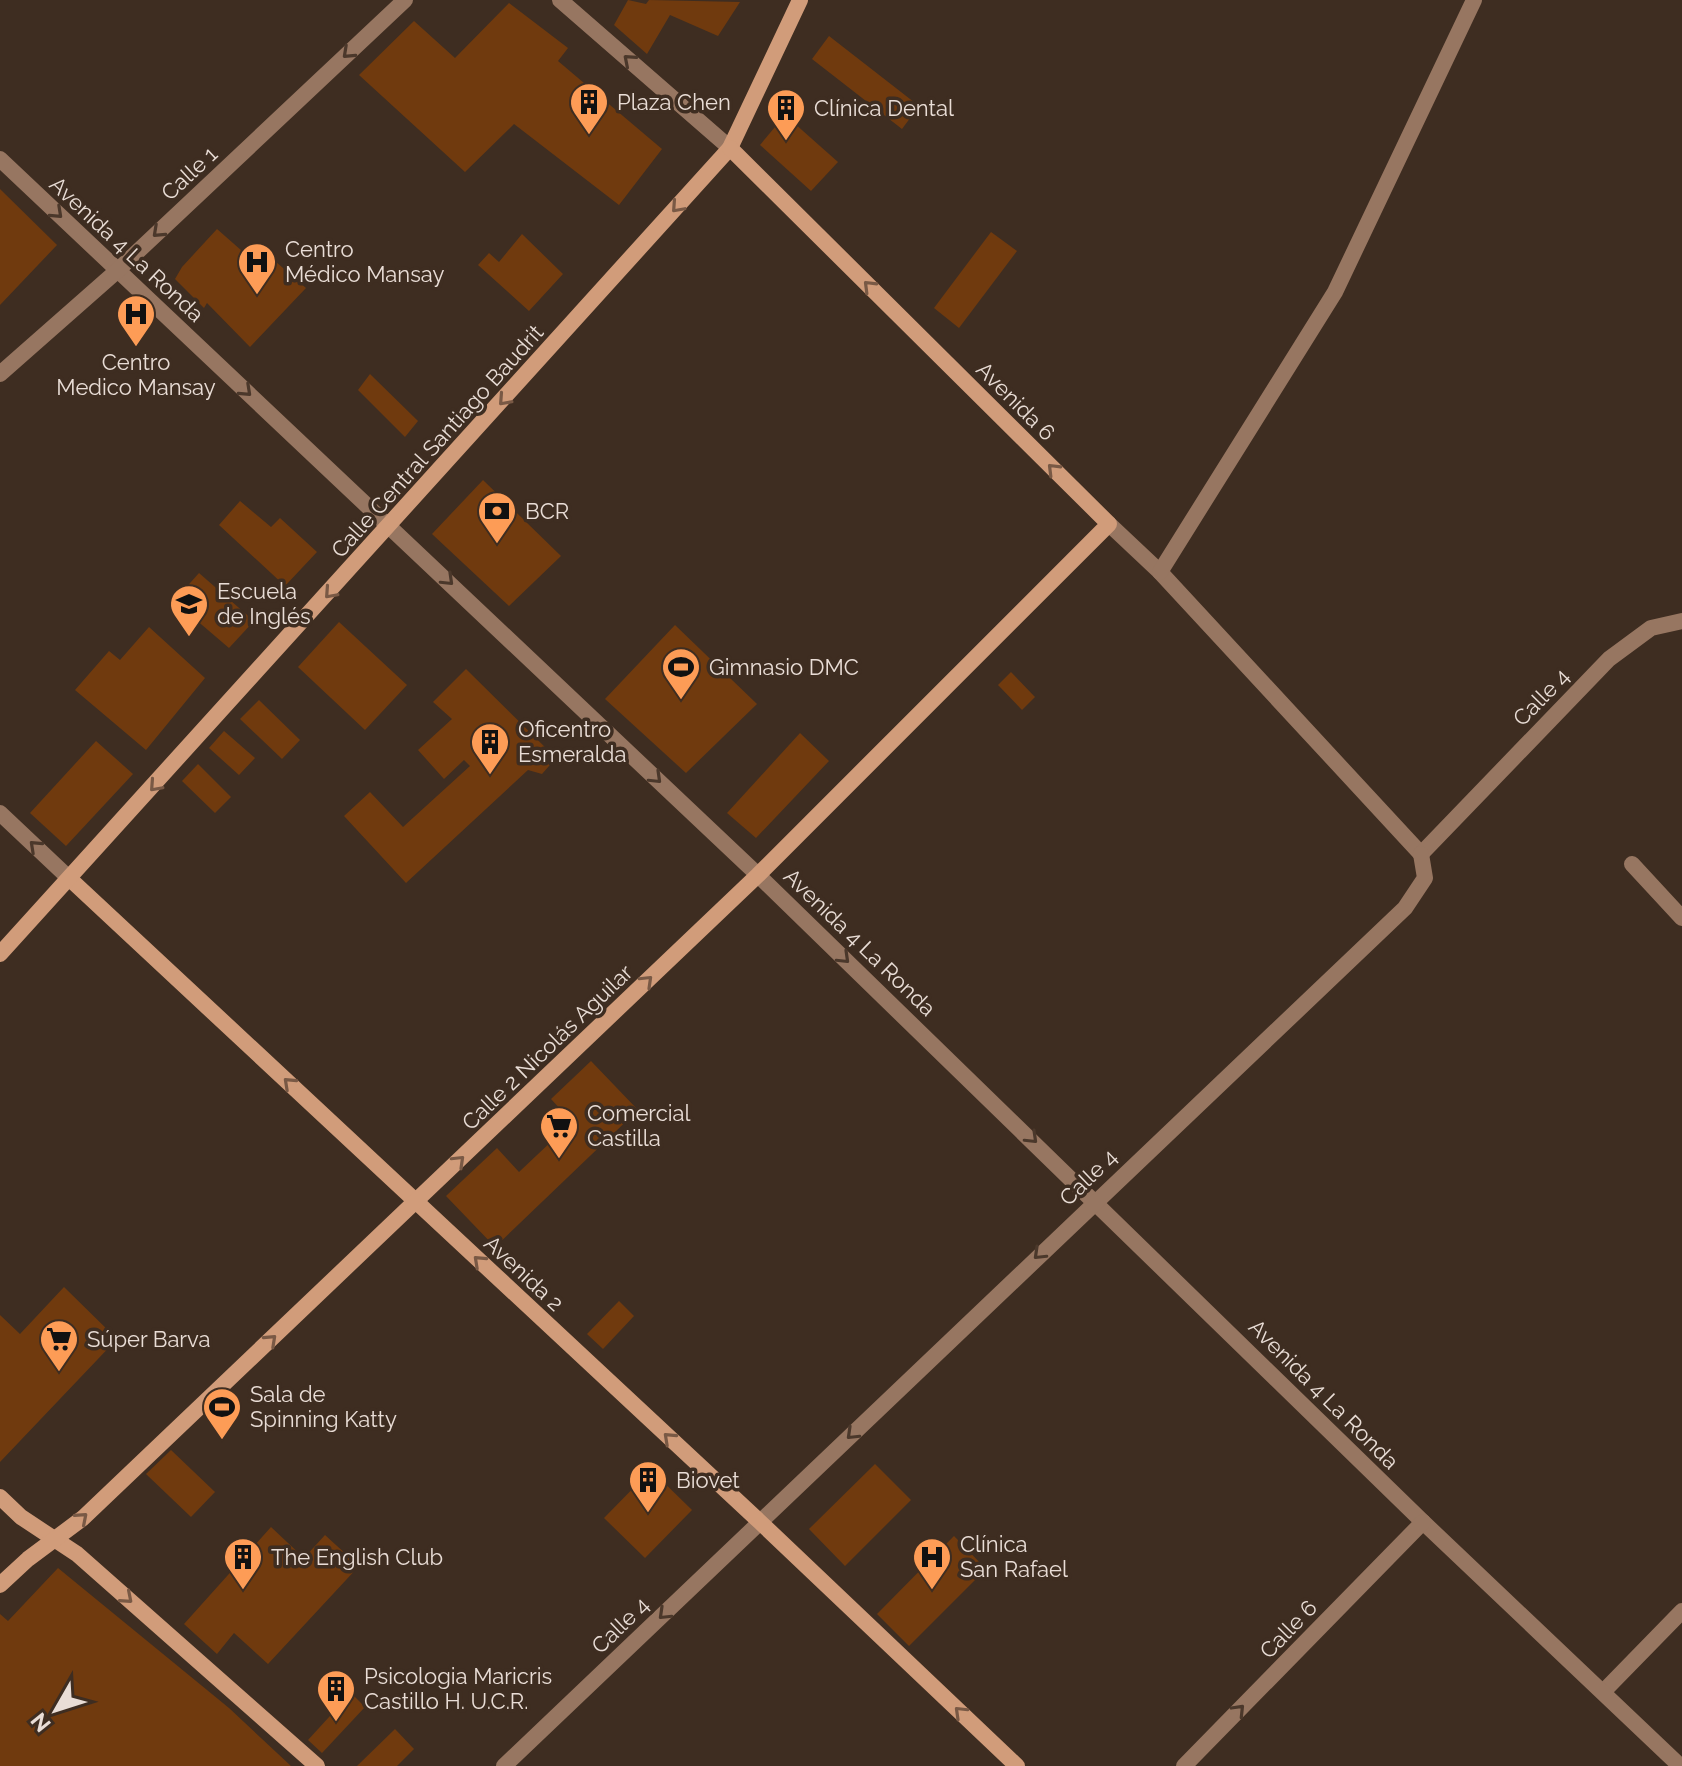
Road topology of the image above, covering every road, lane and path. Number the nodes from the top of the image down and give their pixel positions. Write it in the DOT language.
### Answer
graph roads {
  1 [pos="405,0"];
  2 [pos="560,0"];
  3 [pos="800,0"];
  4 [pos="1474,0"];
  5 [pos="730,148"];
  6 [pos="0,159"];
  7 [pos="118,270"];
  8 [pos="0,374"];
  9 [pos="1109,524"];
  10 [pos="391,526"];
  11 [pos="1160,572"];
  12 [pos="1682,621"];
  13 [pos="0,813"];
  14 [pos="1421,854"];
  15 [pos="1632,864"];
  16 [pos="758,875"];
  17 [pos="71,880"];
  18 [pos="1682,918"];
  19 [pos="0,954"];
  20 [pos="1096,1200"];
  21 [pos="416,1202"];
  22 [pos="0,1497"];
  23 [pos="760,1522"];
  24 [pos="1423,1522"];
  25 [pos="56,1539"];
  26 [pos="0,1585"];
  27 [pos="1682,1611"];
  28 [pos="1603,1692"];
  29 [pos="317,1766"];
  30 [pos="504,1766"];
  31 [pos="1017,1766"];
  32 [pos="1184,1766"];
  33 [pos="1680,1766"];
  1 -- 7 [label="street, Calle 1, one-way"];
  5 -- 2 [label="street, Avenida 6, one-way"];
  3 -- 5 [label="main road, Calle Central Santiago Baudrit"];
  4 -- 11 [label="street"];
  9 -- 5 [label="main road, Avenida 6, one-way"];
  5 -- 10 [label="main road, Calle Central Santiago Baudrit, one-way"];
  6 -- 7 [label="street, Avenida 4 La Ronda, one-way"];
  7 -- 8 [label="street, Calle 1"];
  7 -- 10 [label="street, Avenida 4 La Ronda, one-way"];
  9 -- 11 [label="street, Avenida 6"];
  9 -- 16 [label="main road, Calle 2 Nicolás Aguilar"];
  10 -- 16 [label="street, Avenida 4 La Ronda, one-way"];
  10 -- 17 [label="main road, Calle Central Santiago Baudrit, one-way"];
  11 -- 14 [label="street, Avenida 6"];
  12 -- 14 [label="street, Calle 4"];
  17 -- 13 [label="street, Avenida 2, one-way"];
  14 -- 20 [label="street, Calle 4"];
  15 -- 18 [label="street"];
  16 -- 20 [label="street, Avenida 4 La Ronda, one-way"];
  21 -- 16 [label="main road, Calle 2 Nicolás Aguilar, one-way"];
  17 -- 19 [label="main road, Calle Central Santiago Baudrit"];
  21 -- 17 [label="main road, Avenida 2, one-way"];
  20 -- 23 [label="street, Calle 4, one-way"];
  20 -- 24 [label="street, Avenida 4 La Ronda"];
  23 -- 21 [label="main road, Avenida 2, one-way"];
  25 -- 21 [label="main road, Calle 2 Nicolás Aguilar, one-way"];
  22 -- 25 [label="main road"];
  23 -- 30 [label="street, Calle 4, one-way"];
  31 -- 23 [label="main road, Avenida 2, one-way"];
  24 -- 28 [label="street, Avenida 4 La Ronda"];
  32 -- 24 [label="street, Calle 6, one-way"];
  25 -- 26 [label="main road, Calle 2 Nicolás Aguilar"];
  25 -- 29 [label="main road, one-way"];
  27 -- 28 [label="street"];
  28 -- 33 [label="street, Avenida 4 La Ronda"];
}
